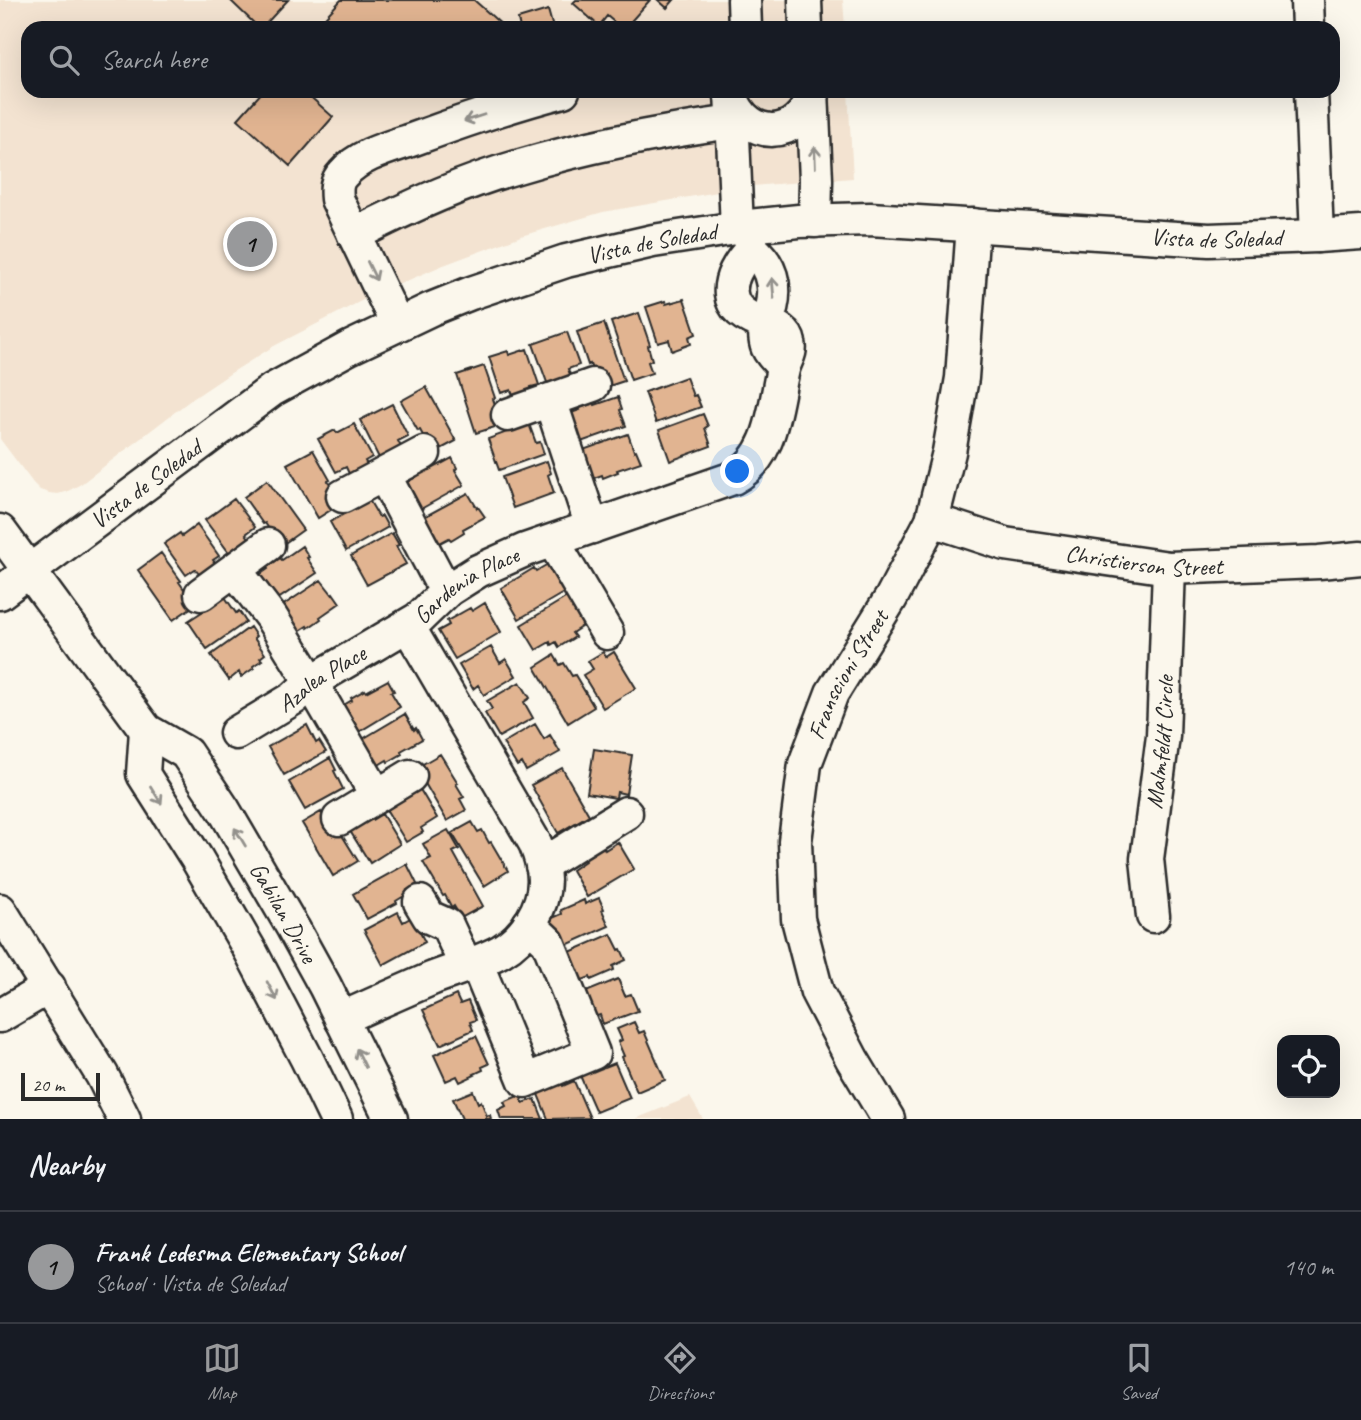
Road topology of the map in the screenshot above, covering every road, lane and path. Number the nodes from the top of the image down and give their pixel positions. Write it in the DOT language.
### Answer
graph roads {
  1 [pos="744,0"];
  2 [pos="806,0"];
  3 [pos="1307,0"];
  4 [pos="745,21"];
  5 [pos="806,21"];
  6 [pos="1308,21"];
  7 [pos="541,98"];
  8 [pos="811,98"];
  9 [pos="812,98"];
  10 [pos="1311,98"];
  11 [pos="731,103"];
  12 [pos="815,221"];
  13 [pos="973,225"];
  14 [pos="1361,233"];
  15 [pos="354,234"];
  16 [pos="746,234"];
  17 [pos="1317,236"];
  18 [pos="766,323"];
  19 [pos="397,324"];
  20 [pos="593,386"];
  21 [pos="550,400"];
  22 [pos="508,415"];
  23 [pos="424,453"];
  24 [pos="384,475"];
  25 [pos="343,496"];
  26 [pos="932,520"];
  27 [pos="592,527"];
  28 [pos="0,531"];
  29 [pos="553,541"];
  30 [pos="268,545"];
  31 [pos="1361,558"];
  32 [pos="1169,568"];
  33 [pos="30,570"];
  34 [pos="235,570"];
  35 [pos="448,590"];
  36 [pos="0,593"];
  37 [pos="201,594"];
  38 [pos="408,626"];
  39 [pos="607,633"];
  40 [pos="311,682"];
  41 [pos="146,730"];
  42 [pos="236,733"];
  43 [pos="410,776"];
  44 [pos="377,796"];
  45 [pos="626,813"];
  46 [pos="339,820"];
  47 [pos="542,865"];
  48 [pos="421,902"];
  49 [pos="0,910"];
  50 [pos="1153,916"];
  51 [pos="529,924"];
  52 [pos="471,964"];
  53 [pos="49,987"];
  54 [pos="0,1016"];
  55 [pos="341,1019"];
  56 [pos="124,1119"];
  57 [pos="337,1119"];
  58 [pos="391,1119"];
  59 [pos="888,1119"];
  1 -- 4 [label="street"];
  2 -- 5 [label="street"];
  3 -- 6 [label="street"];
  7 -- 15 [label="street, one-way"];
  8 -- 11 [label="street"];
  12 -- 9 [label="street, one-way"];
  10 -- 17 [label="street"];
  11 -- 15 [label="street"];
  11 -- 16 [label="street"];
  12 -- 13 [label="street, Vista de Soledad"];
  12 -- 16 [label="street, Vista de Soledad"];
  13 -- 17 [label="street, Vista de Soledad"];
  13 -- 26 [label="street, Franscioni Street"];
  14 -- 17 [label="street, Vista de Soledad"];
  15 -- 19 [label="street, one-way"];
  18 -- 16 [label="street, one-way"];
  16 -- 18 [label="street"];
  16 -- 19 [label="street, Vista de Soledad"];
  18 -- 27 [label="street, Gardenia Place"];
  19 -- 33 [label="street, Vista de Soledad"];
  20 -- 21 [label="street"];
  21 -- 22 [label="street"];
  21 -- 27 [label="street"];
  23 -- 24 [label="street"];
  24 -- 25 [label="street"];
  24 -- 35 [label="street"];
  26 -- 32 [label="street, Christierson Street"];
  26 -- 59 [label="street, Franscioni Street"];
  27 -- 29 [label="street, Gardenia Place"];
  28 -- 33 [label="street, Gabilan Drive"];
  29 -- 35 [label="street, Gardenia Place"];
  29 -- 39 [label="street"];
  30 -- 34 [label="street"];
  31 -- 32 [label="street, Christierson Street"];
  32 -- 50 [label="street, Malmfeldt Circle"];
  33 -- 36 [label="street, Vista de Soledad"];
  33 -- 41 [label="street, Gabilan Drive"];
  34 -- 37 [label="street"];
  34 -- 40 [label="street"];
  35 -- 38 [label="street, Gardenia Place"];
  38 -- 40 [label="street, Azalea Place"];
  38 -- 47 [label="street, Gardenia Place"];
  40 -- 42 [label="street, Azalea Place"];
  40 -- 44 [label="street"];
  55 -- 41 [label="street, Gabilan Drive, one-way"];
  41 -- 57 [label="street, Gabilan Drive, one-way"];
  43 -- 44 [label="street"];
  44 -- 46 [label="street"];
  45 -- 47 [label="street"];
  47 -- 51 [label="street, Gardenia Place"];
  48 -- 52 [label="street"];
  49 -- 53 [label="street"];
  51 -- 52 [label="street, Gardenia Place"];
  51 -- 52 [label="street"];
  52 -- 55 [label="street, Gardenia Place"];
  53 -- 54 [label="street"];
  53 -- 56 [label="street"];
  58 -- 55 [label="street, Gabilan Drive, one-way"];
}
